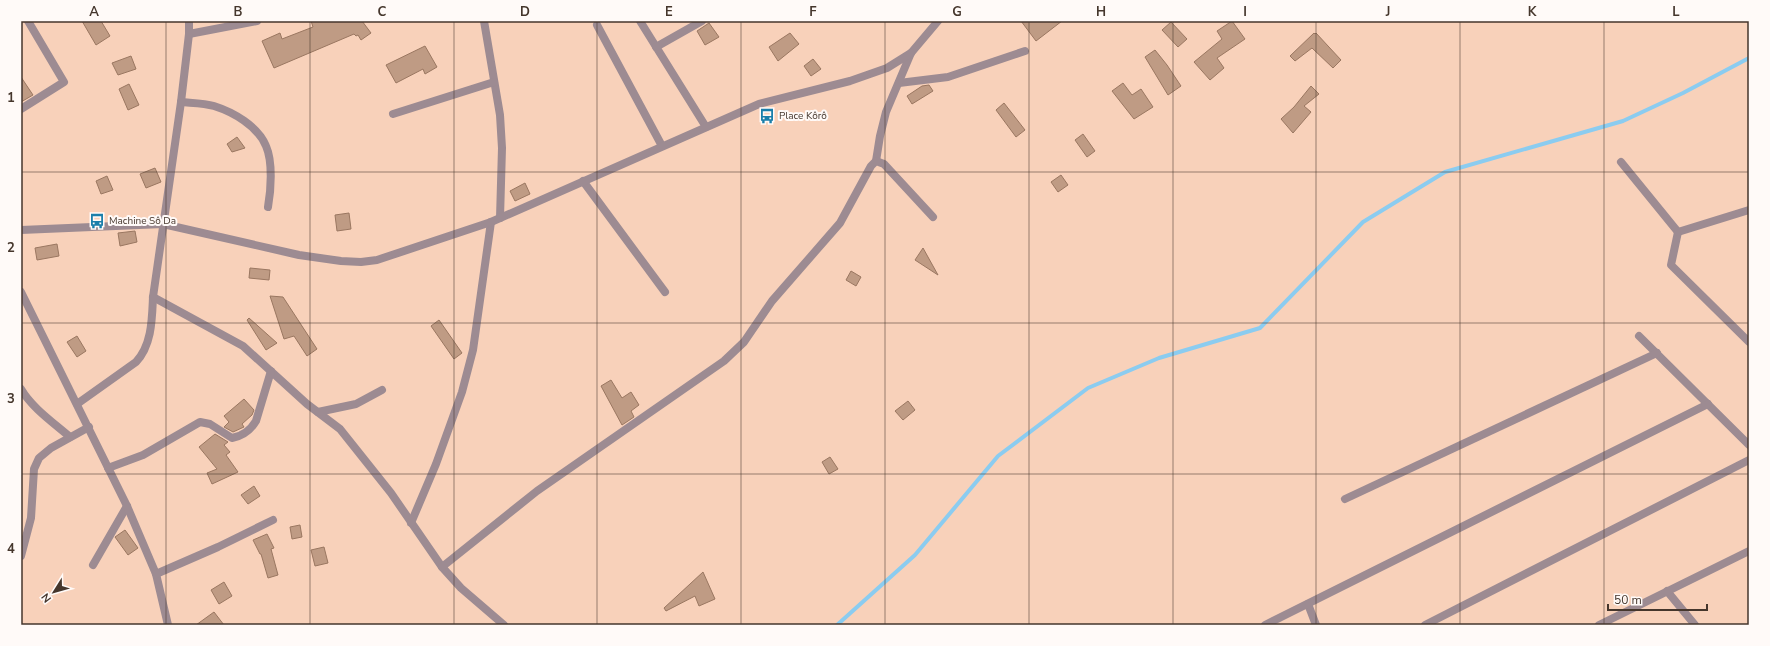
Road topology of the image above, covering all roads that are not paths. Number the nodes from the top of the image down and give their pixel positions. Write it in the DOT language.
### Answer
graph roads {
  1 [pos="28,21"];
  2 [pos="189,21"];
  3 [pos="257,21"];
  4 [pos="484,21"];
  5 [pos="640,21"];
  6 [pos="702,21"];
  7 [pos="937,21"];
  8 [pos="238,23"];
  9 [pos="597,25"];
  10 [pos="189,34"];
  11 [pos="656,47"];
  12 [pos="1025,51"];
  13 [pos="911,53"];
  14 [pos="494,82"];
  15 [pos="898,83"];
  16 [pos="181,102"];
  17 [pos="21,109"];
  18 [pos="393,114"];
  19 [pos="706,127"];
  20 [pos="662,146"];
  21 [pos="876,161"];
  22 [pos="1621,162"];
  23 [pos="583,181"];
  24 [pos="268,207"];
  25 [pos="1749,210"];
  26 [pos="933,217"];
  27 [pos="500,218"];
  28 [pos="491,222"];
  29 [pos="163,224"];
  30 [pos="21,230"];
  31 [pos="1678,232"];
  32 [pos="21,292"];
  33 [pos="665,292"];
  34 [pos="153,296"];
  35 [pos="1639,336"];
  36 [pos="1749,342"];
  37 [pos="1657,353"];
  38 [pos="271,371"];
  39 [pos="21,389"];
  40 [pos="382,390"];
  41 [pos="77,404"];
  42 [pos="1708,404"];
  43 [pos="318,412"];
  44 [pos="89,427"];
  45 [pos="70,437"];
  46 [pos="1749,445"];
  47 [pos="1749,460"];
  48 [pos="108,468"];
  49 [pos="1345,499"];
  50 [pos="127,506"];
  51 [pos="273,520"];
  52 [pos="411,523"];
  53 [pos="1749,551"];
  54 [pos="21,556"];
  55 [pos="93,565"];
  56 [pos="442,567"];
  57 [pos="156,574"];
  58 [pos="1667,591"];
  59 [pos="1308,604"];
  60 [pos="168,625"];
  61 [pos="504,625"];
  62 [pos="1265,625"];
  63 [pos="1316,625"];
  64 [pos="1425,625"];
  65 [pos="1599,625"];
  66 [pos="1695,625"];
  1 -- 17 [label="street"];
  2 -- 10 [label="street"];
  3 -- 8 [label="street"];
  4 -- 14 [label="street"];
  5 -- 11 [label="street"];
  6 -- 11 [label="street"];
  7 -- 13 [label="street"];
  8 -- 10 [label="street"];
  9 -- 20 [label="street"];
  10 -- 16 [label="street"];
  11 -- 19 [label="street"];
  12 -- 15 [label="street"];
  13 -- 15 [label="street"];
  13 -- 19 [label="street"];
  14 -- 18 [label="street"];
  14 -- 27 [label="street"];
  15 -- 21 [label="street"];
  16 -- 24 [label="street"];
  16 -- 29 [label="street"];
  19 -- 20 [label="street"];
  20 -- 23 [label="street"];
  21 -- 26 [label="street"];
  21 -- 56 [label="street"];
  22 -- 31 [label="street"];
  23 -- 27 [label="street"];
  23 -- 33 [label="street"];
  25 -- 31 [label="street"];
  27 -- 28 [label="street"];
  28 -- 29 [label="street"];
  28 -- 52 [label="street"];
  29 -- 30 [label="street"];
  29 -- 34 [label="street"];
  31 -- 36 [label="street"];
  32 -- 41 [label="street"];
  34 -- 38 [label="street"];
  34 -- 41 [label="street"];
  35 -- 37 [label="street"];
  37 -- 42 [label="street"];
  37 -- 49 [label="street"];
  38 -- 43 [label="street"];
  38 -- 48 [label="street"];
  39 -- 45 [label="street"];
  40 -- 43 [label="street"];
  41 -- 44 [label="street"];
  42 -- 46 [label="street"];
  42 -- 59 [label="street"];
  43 -- 52 [label="street"];
  44 -- 45 [label="street"];
  44 -- 48 [label="street"];
  45 -- 54 [label="street"];
  47 -- 64 [label="street"];
  48 -- 50 [label="street"];
  50 -- 55 [label="street"];
  50 -- 57 [label="street"];
  51 -- 57 [label="street"];
  52 -- 56 [label="street"];
  53 -- 58 [label="street"];
  56 -- 61 [label="street"];
  57 -- 60 [label="street"];
  58 -- 65 [label="street"];
  58 -- 66 [label="street"];
  59 -- 62 [label="street"];
  59 -- 63 [label="street"];
}
